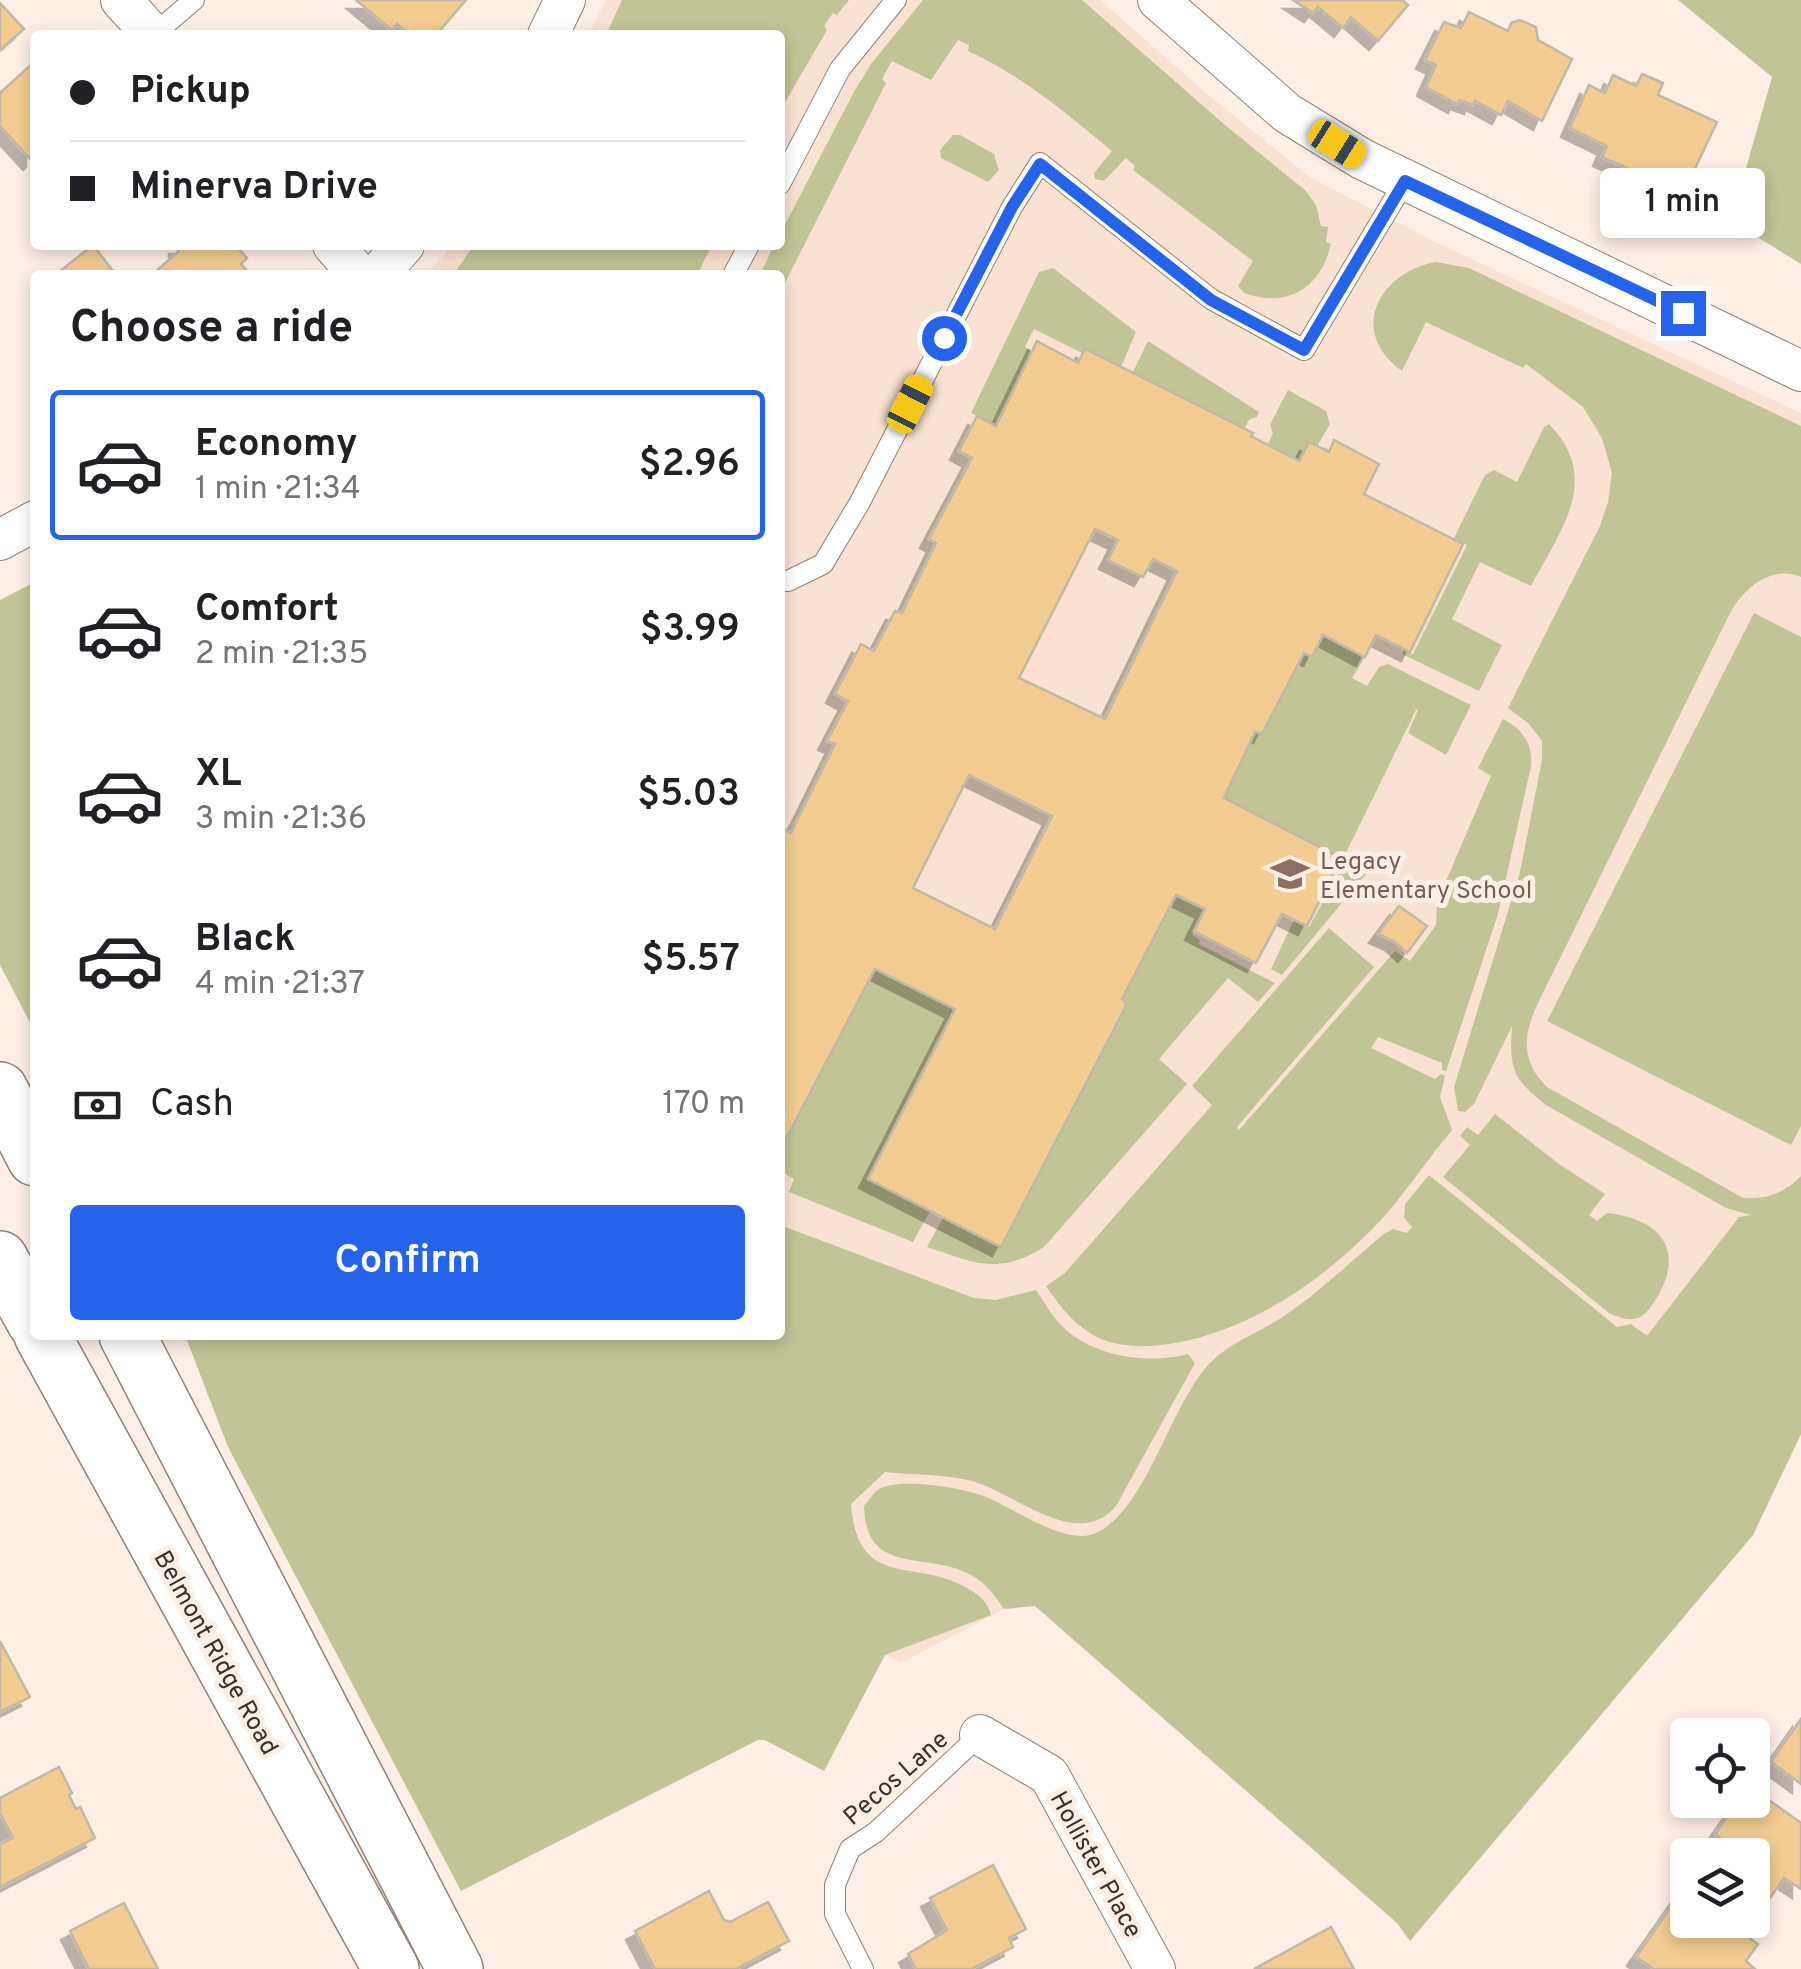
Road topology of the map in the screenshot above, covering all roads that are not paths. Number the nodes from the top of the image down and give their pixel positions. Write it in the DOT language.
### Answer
graph roads {
  1 [pos="121,0"];
  2 [pos="194,0"];
  3 [pos="565,0"];
  4 [pos="896,0"];
  5 [pos="1158,0"];
  6 [pos="148,30"];
  7 [pos="159,30"];
  8 [pos="550,30"];
  9 [pos="785,174"];
  10 [pos="1405,181"];
  11 [pos="337,250"];
  12 [pos="400,250"];
  13 [pos="355,270"];
  14 [pos="382,270"];
  15 [pos="1801,370"];
  16 [pos="30,524"];
  17 [pos="0,540"];
  18 [pos="785,581"];
  19 [pos="0,1090"];
  20 [pos="30,1148"];
  21 [pos="0,1259"];
  22 [pos="30,1313"];
  23 [pos="45,1340"];
  24 [pos="130,1340"];
  25 [pos="980,1734"];
  26 [pos="391,1969"];
  27 [pos="454,1969"];
  28 [pos="863,1969"];
  29 [pos="1155,1969"];
  1 -- 6 [label="street"];
  2 -- 7 [label="lane"];
  3 -- 8 [label="street"];
  4 -- 9 [label="lane"];
  5 -- 10 [label="street"];
  10 -- 15 [label="street"];
  10 -- 18 [label="lane"];
  11 -- 13 [label="street"];
  12 -- 14 [label="street"];
  16 -- 17 [label="street"];
  19 -- 20 [label="main road"];
  21 -- 22 [label="main road"];
  23 -- 26 [label="main road, Belmont Ridge Road"];
  24 -- 27 [label="main road"];
  25 -- 28 [label="lane, Pecos Lane"];
  25 -- 29 [label="street, Hollister Place"];
}
